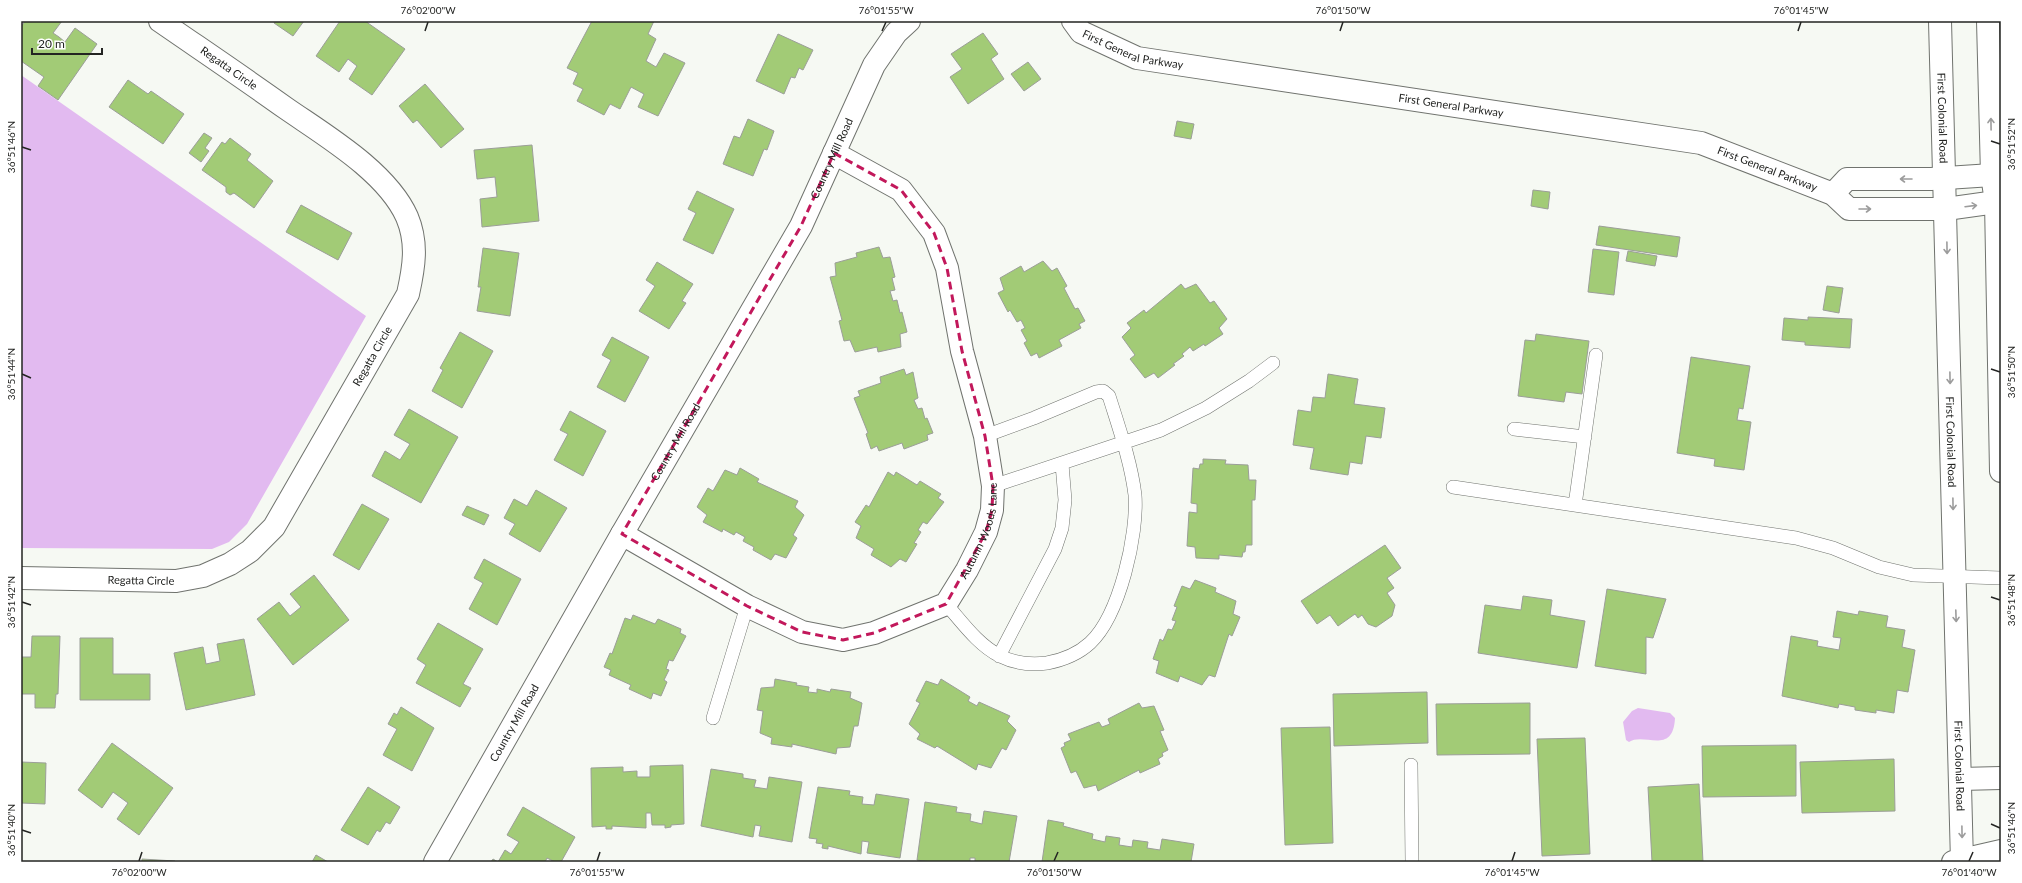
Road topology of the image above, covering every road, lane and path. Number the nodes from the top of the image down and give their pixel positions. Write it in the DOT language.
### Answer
graph roads {
  1 [pos="160,21"];
  2 [pos="909,21"];
  3 [pos="1073,21"];
  4 [pos="1940,21"];
  5 [pos="1988,21"];
  6 [pos="834,153"];
  7 [pos="1997,175"];
  8 [pos="1945,178"];
  9 [pos="1833,194"];
  10 [pos="1998,202"];
  11 [pos="1946,209"];
  12 [pos="1596,355"];
  13 [pos="1273,363"];
  14 [pos="1514,429"];
  15 [pos="984,436"];
  16 [pos="1585,437"];
  17 [pos="1124,443"];
  18 [pos="1062,464"];
  19 [pos="2001,470"];
  20 [pos="993,486"];
  21 [pos="1453,488"];
  22 [pos="1575,505"];
  23 [pos="622,534"];
  24 [pos="1955,577"];
  25 [pos="21,578"];
  26 [pos="2001,578"];
  27 [pos="946,604"];
  28 [pos="747,606"];
  29 [pos="999,656"];
  30 [pos="713,718"];
  31 [pos="1411,765"];
  32 [pos="2001,778"];
  33 [pos="1960,779"];
  34 [pos="2001,851"];
  35 [pos="1959,861"];
  36 [pos="435,862"];
  37 [pos="1412,862"];
  1 -- 25 [label="street, Regatta Circle"];
  2 -- 6 [label="street, Country Mill Road"];
  3 -- 9 [label="street, First General Parkway"];
  4 -- 8 [label="street, First Colonial Road"];
  7 -- 5 [label="street, one-way"];
  6 -- 15 [label="street, Autumn Woods Lane"];
  6 -- 23 [label="street, Country Mill Road"];
  7 -- 8 [label="street, First General Parkway"];
  7 -- 10 [label="street"];
  8 -- 9 [label="street, First General Parkway, one-way"];
  8 -- 11 [label="street, First Colonial Road"];
  9 -- 11 [label="street, First General Parkway, one-way"];
  11 -- 10 [label="street, First General Parkway, one-way"];
  10 -- 19 [label="street"];
  11 -- 24 [label="street, First Colonial Road, one-way"];
  12 -- 16 [label="lane"];
  13 -- 17 [label="lane"];
  14 -- 16 [label="lane"];
  15 -- 17 [label="lane"];
  15 -- 20 [label="street, Autumn Woods Lane"];
  16 -- 22 [label="lane"];
  17 -- 18 [label="lane"];
  17 -- 29 [label="lane"];
  18 -- 20 [label="lane"];
  18 -- 29 [label="lane"];
  20 -- 27 [label="street, Autumn Woods Lane"];
  21 -- 22 [label="lane"];
  22 -- 24 [label="lane"];
  23 -- 28 [label="street"];
  23 -- 36 [label="street, Country Mill Road"];
  24 -- 26 [label="lane"];
  24 -- 33 [label="street, First Colonial Road, one-way"];
  27 -- 28 [label="street"];
  27 -- 29 [label="lane"];
  28 -- 30 [label="lane"];
  31 -- 37 [label="lane"];
  32 -- 33 [label="street"];
  33 -- 35 [label="street, First Colonial Road, one-way"];
  34 -- 35 [label="street"];
}
